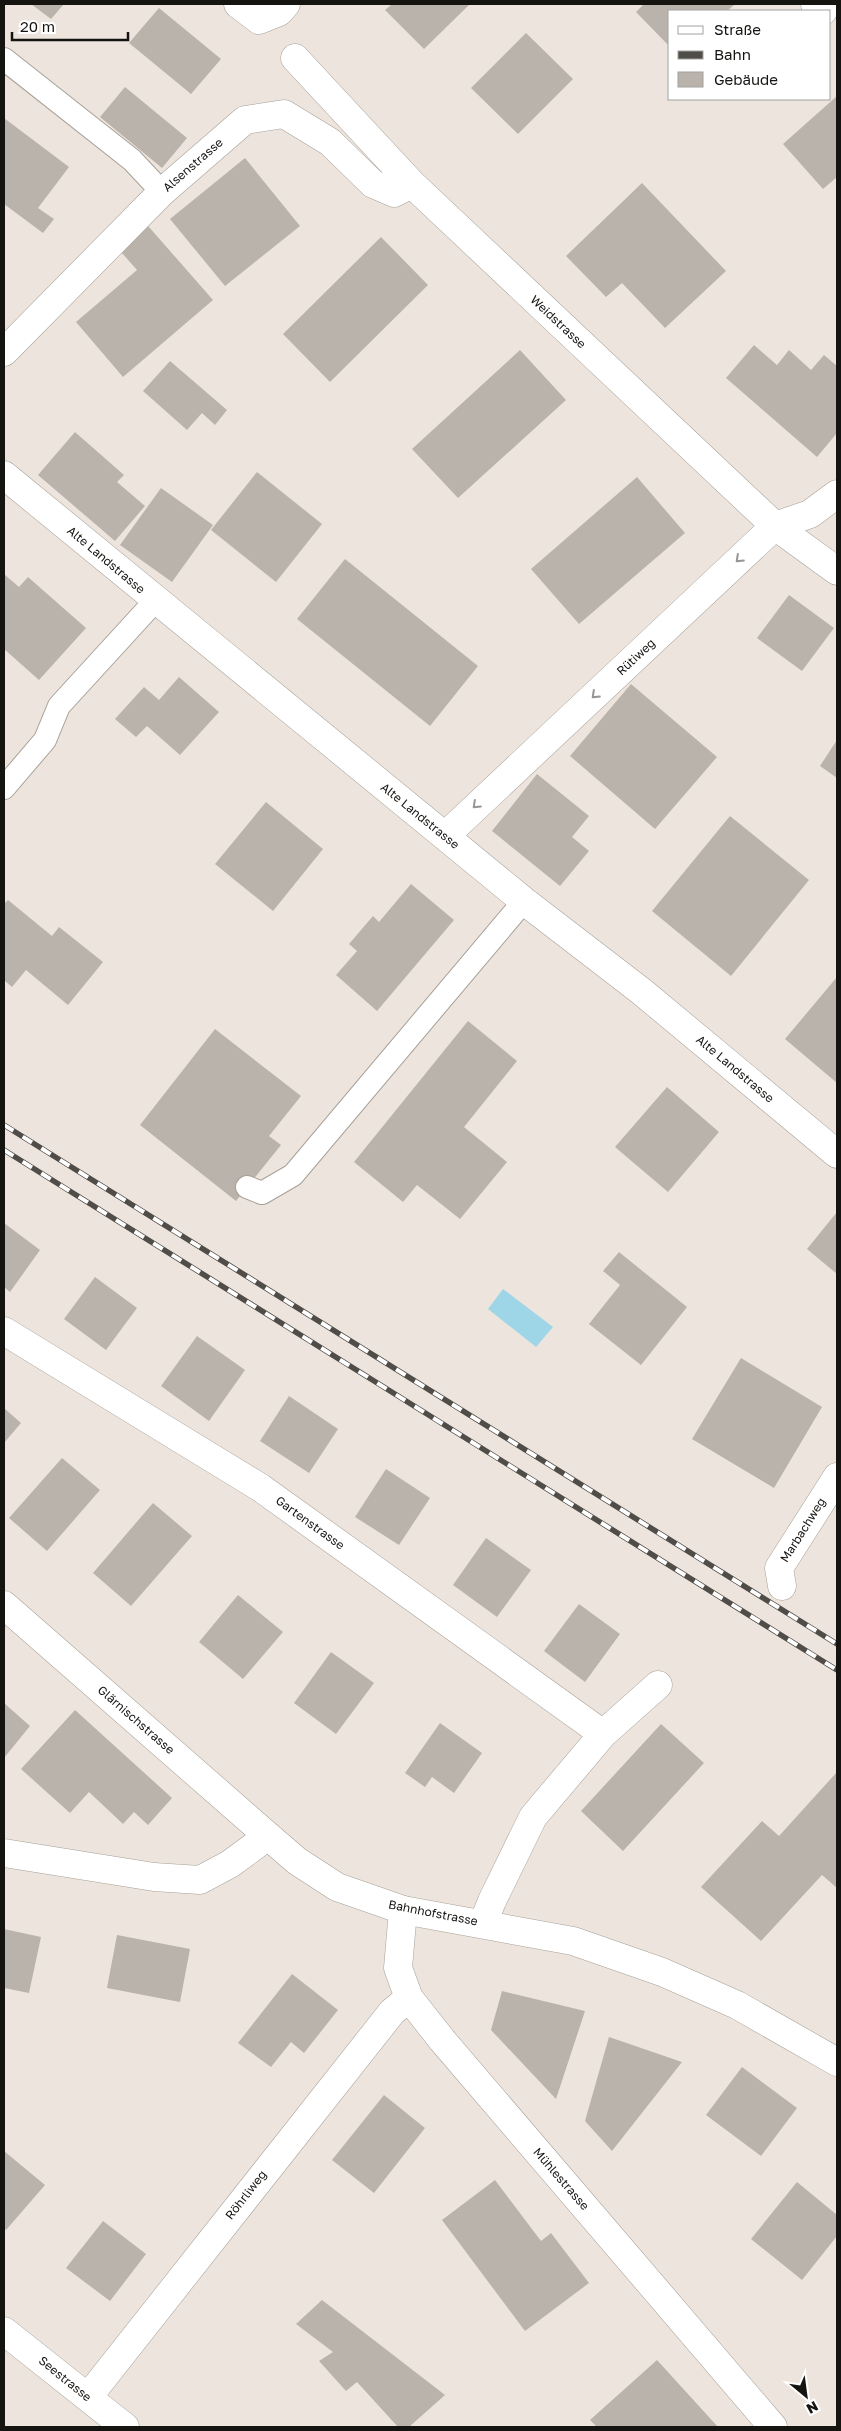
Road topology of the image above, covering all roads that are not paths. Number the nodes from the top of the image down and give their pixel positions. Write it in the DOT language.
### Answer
graph roads {
  1 [pos="286,4"];
  2 [pos="249,12"];
  3 [pos="4,58"];
  4 [pos="295,58"];
  5 [pos="412,184"];
  6 [pos="162,192"];
  7 [pos="4,352"];
  8 [pos="4,475"];
  9 [pos="837,494"];
  10 [pos="774,526"];
  11 [pos="837,571"];
  12 [pos="155,601"];
  13 [pos="4,788"];
  14 [pos="445,836"];
  15 [pos="524,901"];
  16 [pos="837,1154"];
  17 [pos="247,1187"];
  18 [pos="4,1331"];
  19 [pos="837,1477"];
  20 [pos="782,1586"];
  21 [pos="4,1605"];
  22 [pos="658,1685"];
  23 [pos="603,1734"];
  24 [pos="268,1836"];
  25 [pos="4,1853"];
  26 [pos="403,1910"];
  27 [pos="483,1923"];
  28 [pos="409,1998"];
  29 [pos="837,2062"];
  30 [pos="4,2331"];
  31 [pos="88,2397"];
  32 [pos="125,2427"];
  33 [pos="773,2427"];
  1 -- 2 [label="street"];
  3 -- 6 [label="lane"];
  4 -- 5 [label="street, Weidstrasse"];
  5 -- 6 [label="street, Alsenstrasse"];
  5 -- 10 [label="street, Weidstrasse"];
  6 -- 7 [label="street, Alsenstrasse"];
  8 -- 12 [label="street, Alte Landstrasse"];
  9 -- 10 [label="street, Rütiweg"];
  10 -- 11 [label="street, Weidstrasse"];
  10 -- 14 [label="street, Rütiweg, one-way"];
  12 -- 13 [label="lane"];
  12 -- 14 [label="street, Alte Landstrasse"];
  14 -- 15 [label="street, Alte Landstrasse"];
  15 -- 16 [label="street, Alte Landstrasse"];
  15 -- 17 [label="lane"];
  18 -- 23 [label="street, Gartenstrasse"];
  19 -- 20 [label="street, Marbachweg"];
  21 -- 24 [label="street, Glärnischstrasse"];
  22 -- 23 [label="street"];
  23 -- 27 [label="street"];
  24 -- 25 [label="street"];
  24 -- 26 [label="street, Bahnhofstrasse"];
  26 -- 27 [label="street, Bahnhofstrasse"];
  26 -- 28 [label="street, Mühlestrasse"];
  27 -- 29 [label="street, Bahnhofstrasse"];
  28 -- 31 [label="street, Röhrliweg"];
  28 -- 33 [label="street, Mühlestrasse"];
  30 -- 31 [label="street, Seestrasse"];
  31 -- 32 [label="street, Seestrasse"];
}
